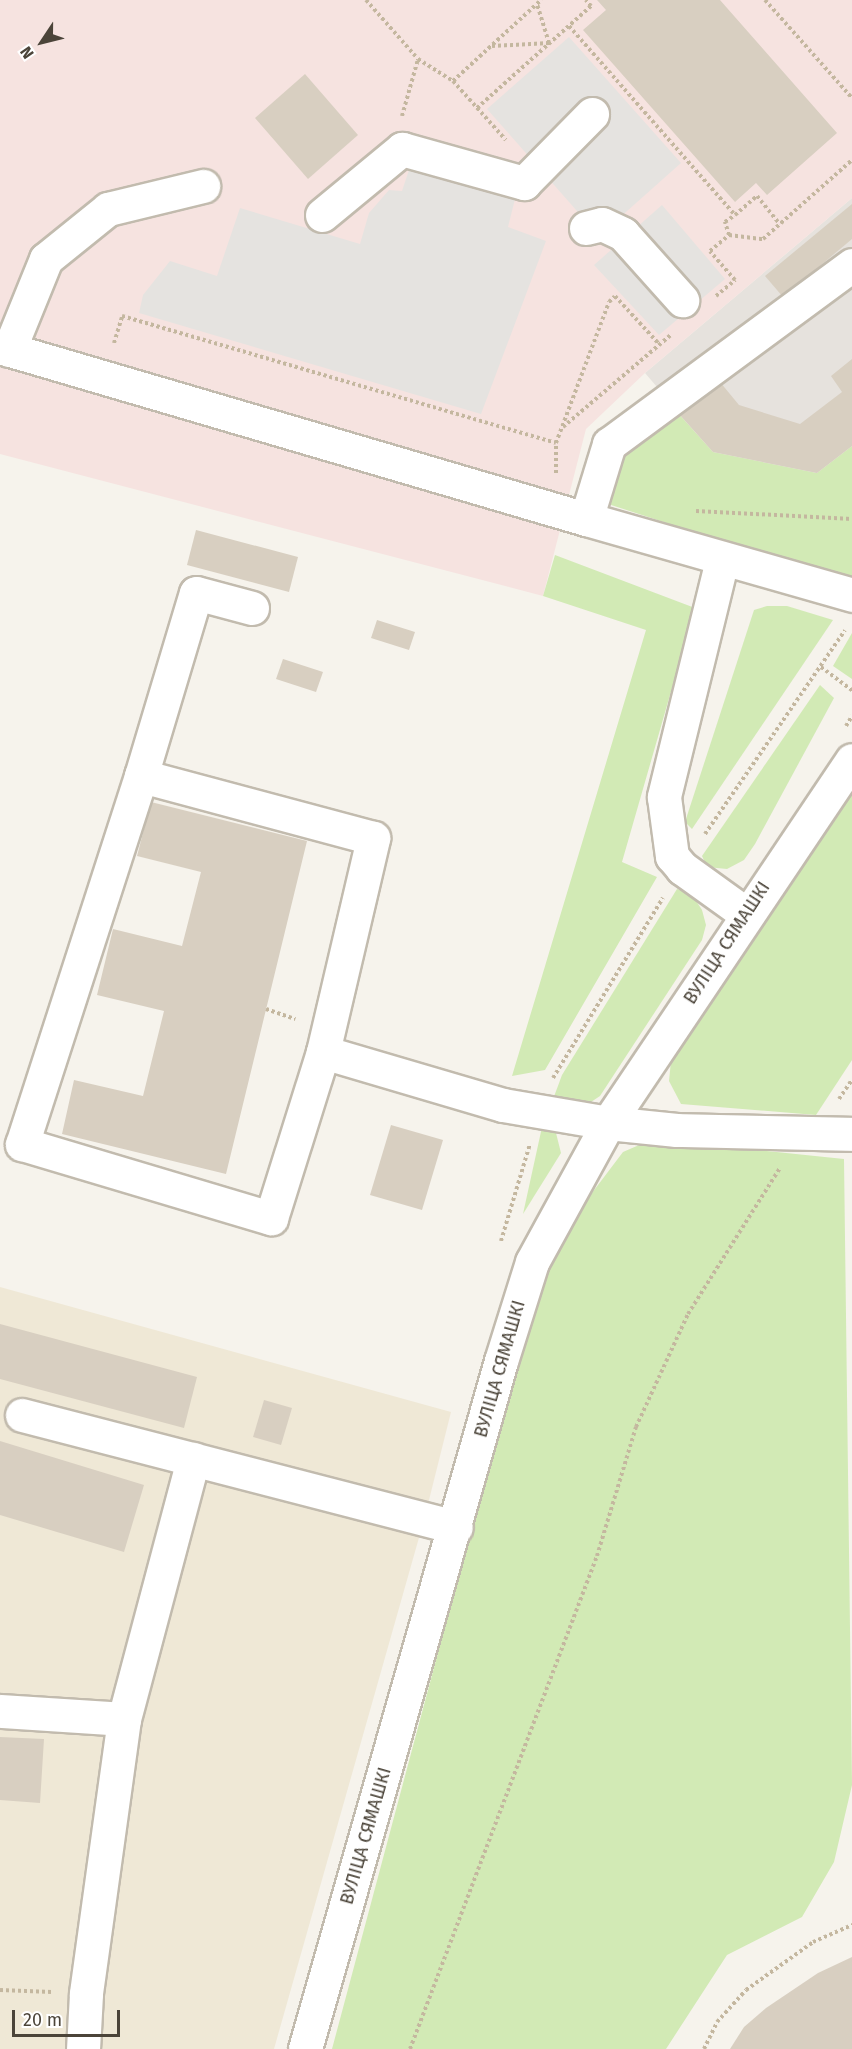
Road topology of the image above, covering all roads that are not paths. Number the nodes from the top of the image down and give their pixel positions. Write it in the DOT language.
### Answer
graph roads {
  1 [pos="592,114"];
  2 [pos="203,186"];
  3 [pos="322,215"];
  4 [pos="586,228"];
  5 [pos="852,265"];
  6 [pos="682,300"];
  7 [pos="5,348"];
  8 [pos="586,519"];
  9 [pos="722,560"];
  10 [pos="852,595"];
  11 [pos="252,608"];
  12 [pos="852,760"];
  13 [pos="141,776"];
  14 [pos="746,914"];
  15 [pos="323,1052"];
  16 [pos="608,1123"];
  17 [pos="852,1134"];
  18 [pos="22,1415"];
  19 [pos="193,1460"];
  20 [pos="456,1527"];
  21 [pos="0,1711"];
  22 [pos="124,1719"];
  23 [pos="83,2049"];
  24 [pos="305,2049"];
  1 -- 3 [label="street"];
  2 -- 7 [label="street"];
  4 -- 6 [label="street"];
  5 -- 8 [label="street"];
  7 -- 8 [label="street"];
  8 -- 9 [label="street"];
  9 -- 10 [label="street"];
  9 -- 14 [label="street"];
  11 -- 13 [label="street"];
  12 -- 14 [label="street, ВУЛІЦА СЯМАШКІ"];
  13 -- 15 [label="street"];
  13 -- 15 [label="street"];
  14 -- 16 [label="street, ВУЛІЦА СЯМАШКІ"];
  15 -- 16 [label="street"];
  16 -- 17 [label="street"];
  16 -- 20 [label="street, ВУЛІЦА СЯМАШКІ"];
  18 -- 19 [label="street"];
  19 -- 20 [label="street"];
  19 -- 22 [label="street"];
  20 -- 24 [label="street, ВУЛІЦА СЯМАШКІ"];
  21 -- 22 [label="street"];
  22 -- 23 [label="street"];
}
